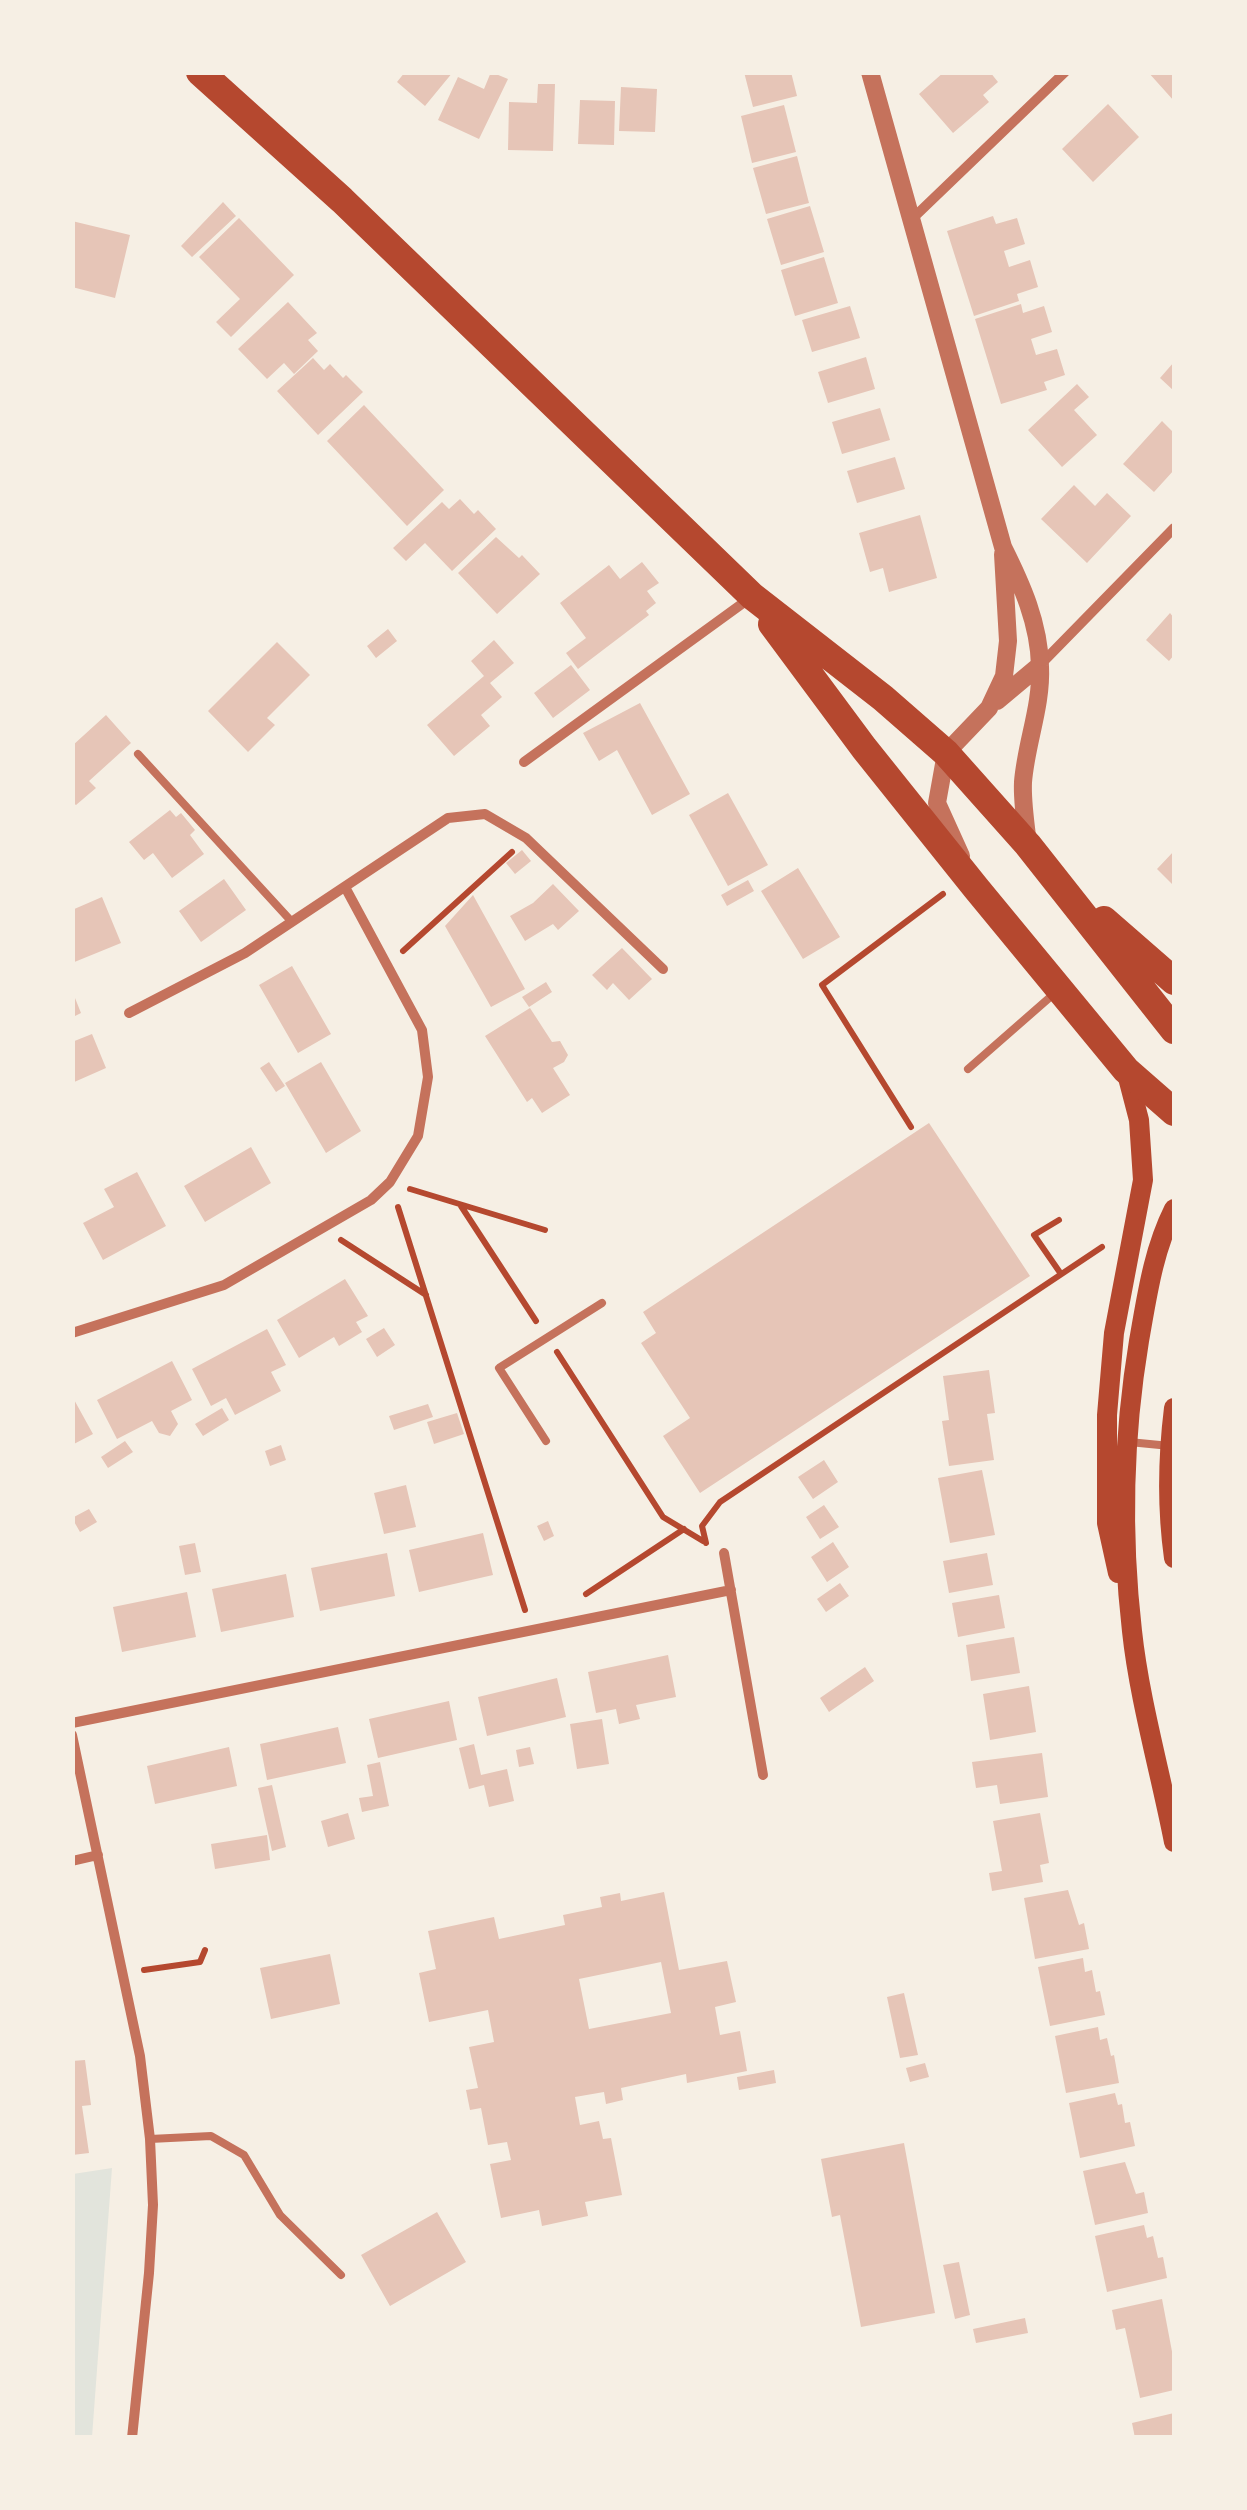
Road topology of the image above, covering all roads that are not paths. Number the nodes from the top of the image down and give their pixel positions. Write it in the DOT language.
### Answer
graph roads {
  1 [pos="200,72"];
  2 [pos="870,72"];
  3 [pos="1066,72"];
  4 [pos="910,221"];
  5 [pos="1174,528"];
  6 [pos="1003,547"];
  7 [pos="752,596"];
  8 [pos="1040,665"];
  9 [pos="989,708"];
  10 [pos="946,753"];
  11 [pos="138,754"];
  12 [pos="524,762"];
  13 [pos="1028,845"];
  14 [pos="1054,876"];
  15 [pos="971,882"];
  16 [pos="344,886"];
  17 [pos="292,922"];
  18 [pos="663,968"];
  19 [pos="1174,981"];
  20 [pos="1059,989"];
  21 [pos="128,1013"];
  22 [pos="1174,1030"];
  23 [pos="968,1069"];
  24 [pos="1126,1070"];
  25 [pos="1174,1112"];
  26 [pos="1174,1209"];
  27 [pos="602,1302"];
  28 [pos="72,1333"];
  29 [pos="1174,1408"];
  30 [pos="546,1441"];
  31 [pos="1126,1442"];
  32 [pos="1172,1447"];
  33 [pos="724,1553"];
  34 [pos="1174,1558"];
  35 [pos="731,1590"];
  36 [pos="1132,1634"];
  37 [pos="72,1723"];
  38 [pos="72,1735"];
  39 [pos="763,1775"];
  40 [pos="1174,1842"];
  41 [pos="98,1855"];
  42 [pos="72,1861"];
  43 [pos="150,2139"];
  44 [pos="341,2274"];
  45 [pos="132,2438"];
  1 -- 7 [label="highway"];
  2 -- 4 [label="street"];
  3 -- 4 [label="street"];
  4 -- 6 [label="street"];
  5 -- 8 [label="street"];
  6 -- 8 [label="street"];
  6 -- 9 [label="street"];
  7 -- 10 [label="highway"];
  7 -- 12 [label="street"];
  7 -- 15 [label="highway"];
  8 -- 9 [label="street"];
  8 -- 13 [label="street"];
  9 -- 10 [label="street"];
  10 -- 13 [label="highway"];
  10 -- 15 [label="street"];
  11 -- 17 [label="lane"];
  13 -- 14 [label="highway"];
  14 -- 19 [label="highway"];
  14 -- 22 [label="highway"];
  15 -- 20 [label="highway"];
  16 -- 17 [label="street"];
  16 -- 18 [label="street"];
  16 -- 28 [label="street"];
  17 -- 21 [label="street"];
  20 -- 23 [label="lane"];
  20 -- 24 [label="highway"];
  24 -- 25 [label="highway"];
  24 -- 36 [label="main road"];
  26 -- 31 [label="main road"];
  27 -- 30 [label="lane"];
  29 -- 32 [label="main road"];
  31 -- 32 [label="lane"];
  31 -- 36 [label="main road"];
  32 -- 34 [label="main road"];
  33 -- 35 [label="street"];
  35 -- 37 [label="street"];
  35 -- 39 [label="street"];
  36 -- 40 [label="main road"];
  38 -- 41 [label="street"];
  41 -- 42 [label="street"];
  41 -- 43 [label="street"];
  43 -- 44 [label="lane"];
  43 -- 45 [label="street"];
}
